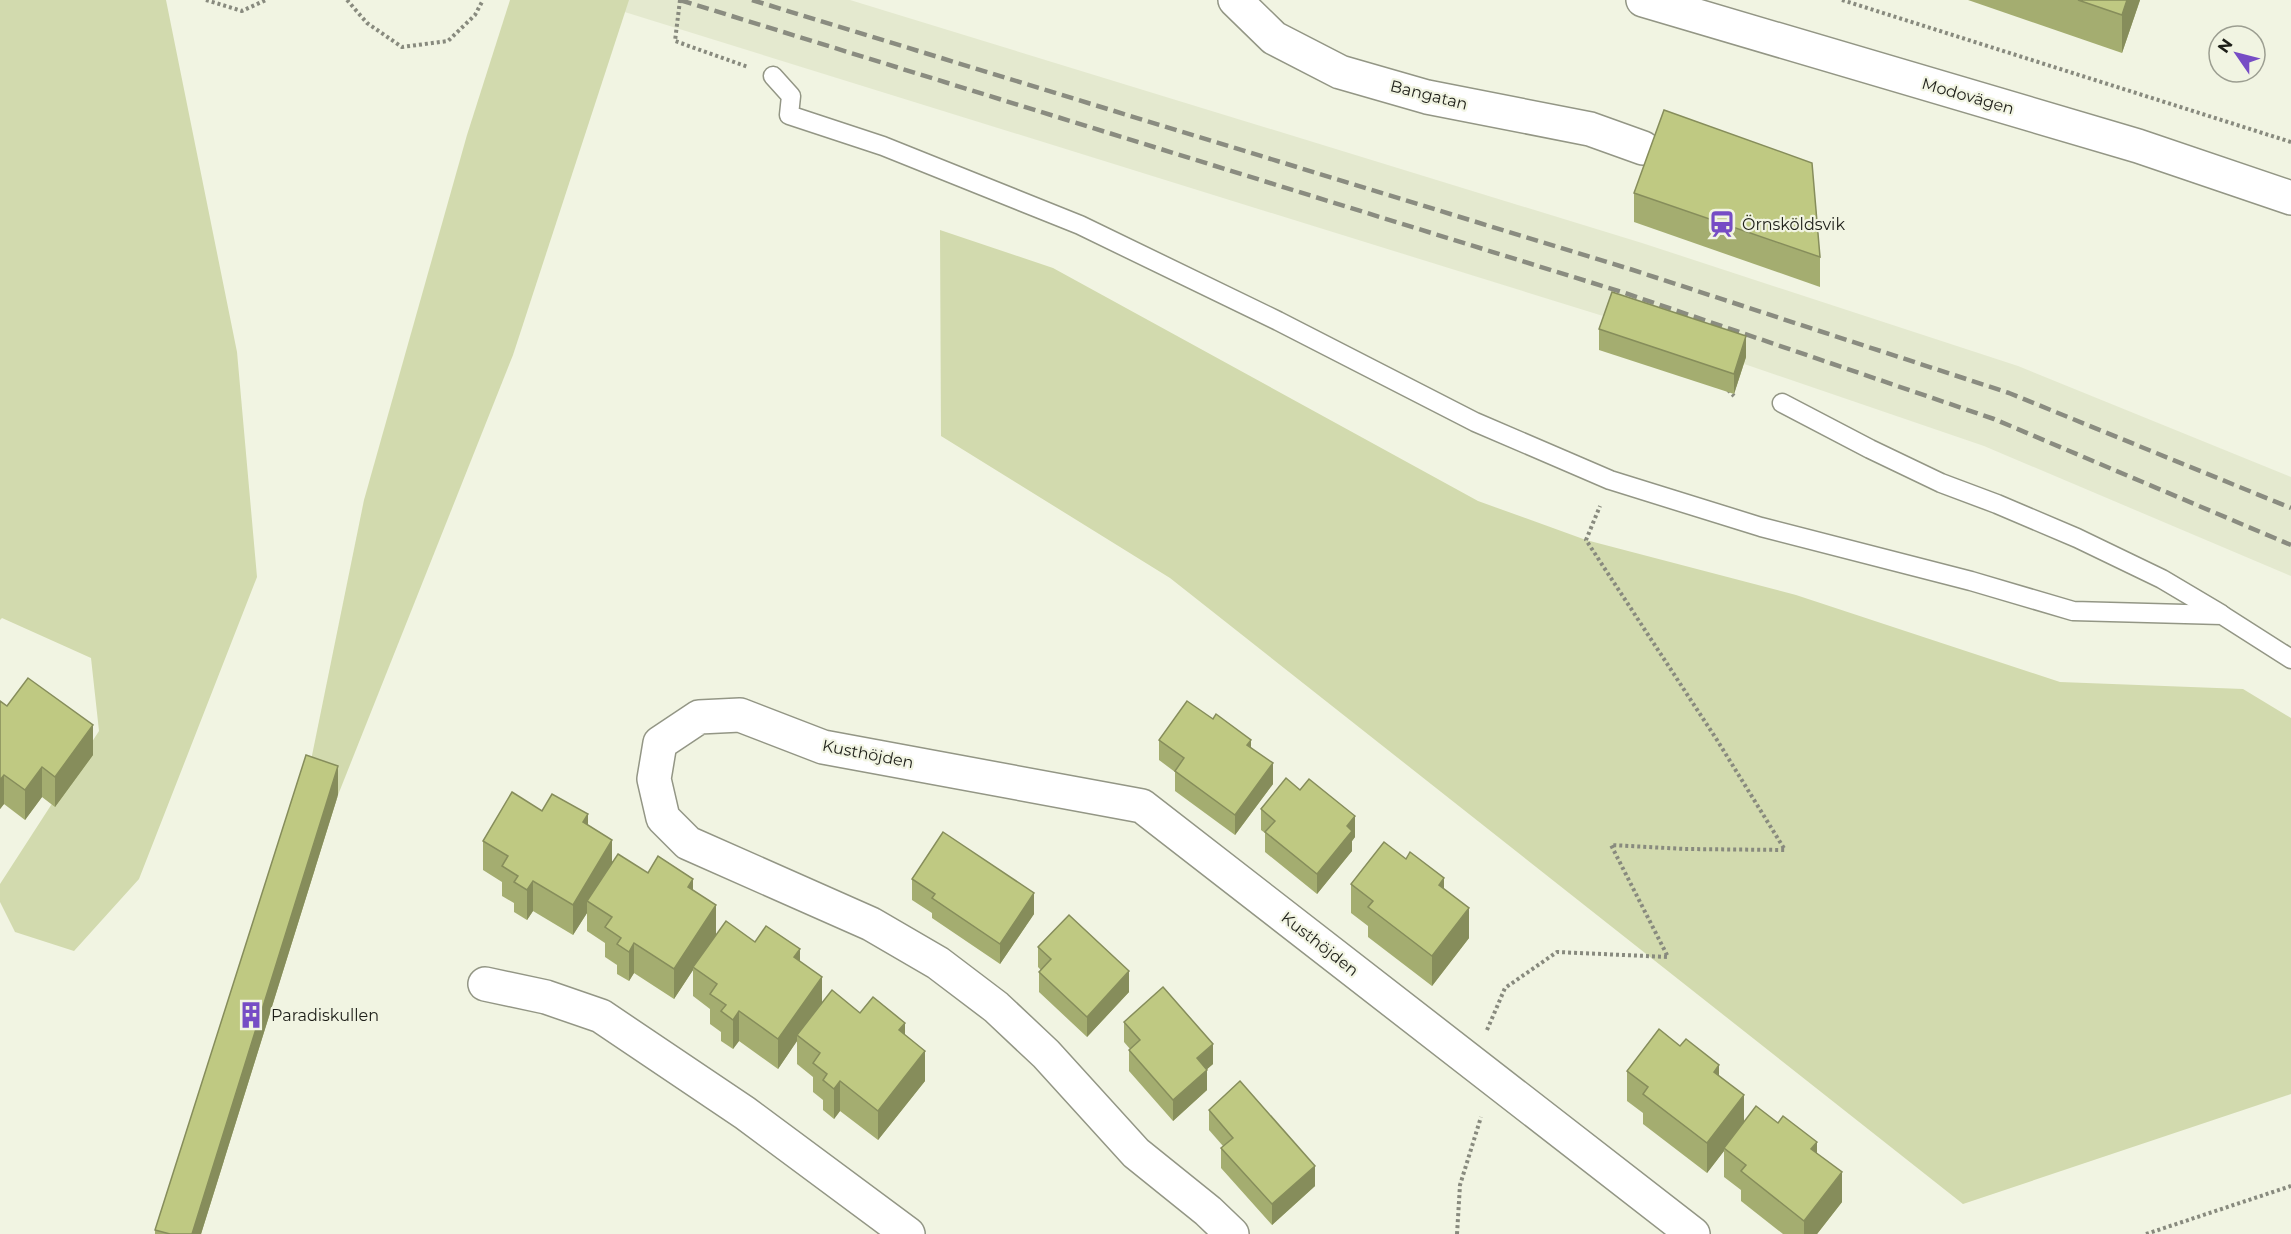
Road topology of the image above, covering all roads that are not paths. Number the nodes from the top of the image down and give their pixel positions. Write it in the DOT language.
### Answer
graph roads {
  1 [pos="1235,0"];
  2 [pos="1643,0"];
  3 [pos="773,76"];
  4 [pos="1643,148"];
  5 [pos="2291,198"];
  6 [pos="1782,403"];
  7 [pos="2222,615"];
  8 [pos="2291,659"];
  9 [pos="484,984"];
  10 [pos="908,1234"];
  11 [pos="1232,1234"];
  12 [pos="1693,1234"];
  1 -- 4 [label="street, Bangatan"];
  2 -- 5 [label="street, Modovägen"];
  3 -- 7 [label="lane"];
  6 -- 7 [label="lane"];
  7 -- 8 [label="lane"];
  9 -- 10 [label="street"];
  11 -- 12 [label="street, Kusthöjden"];
}
